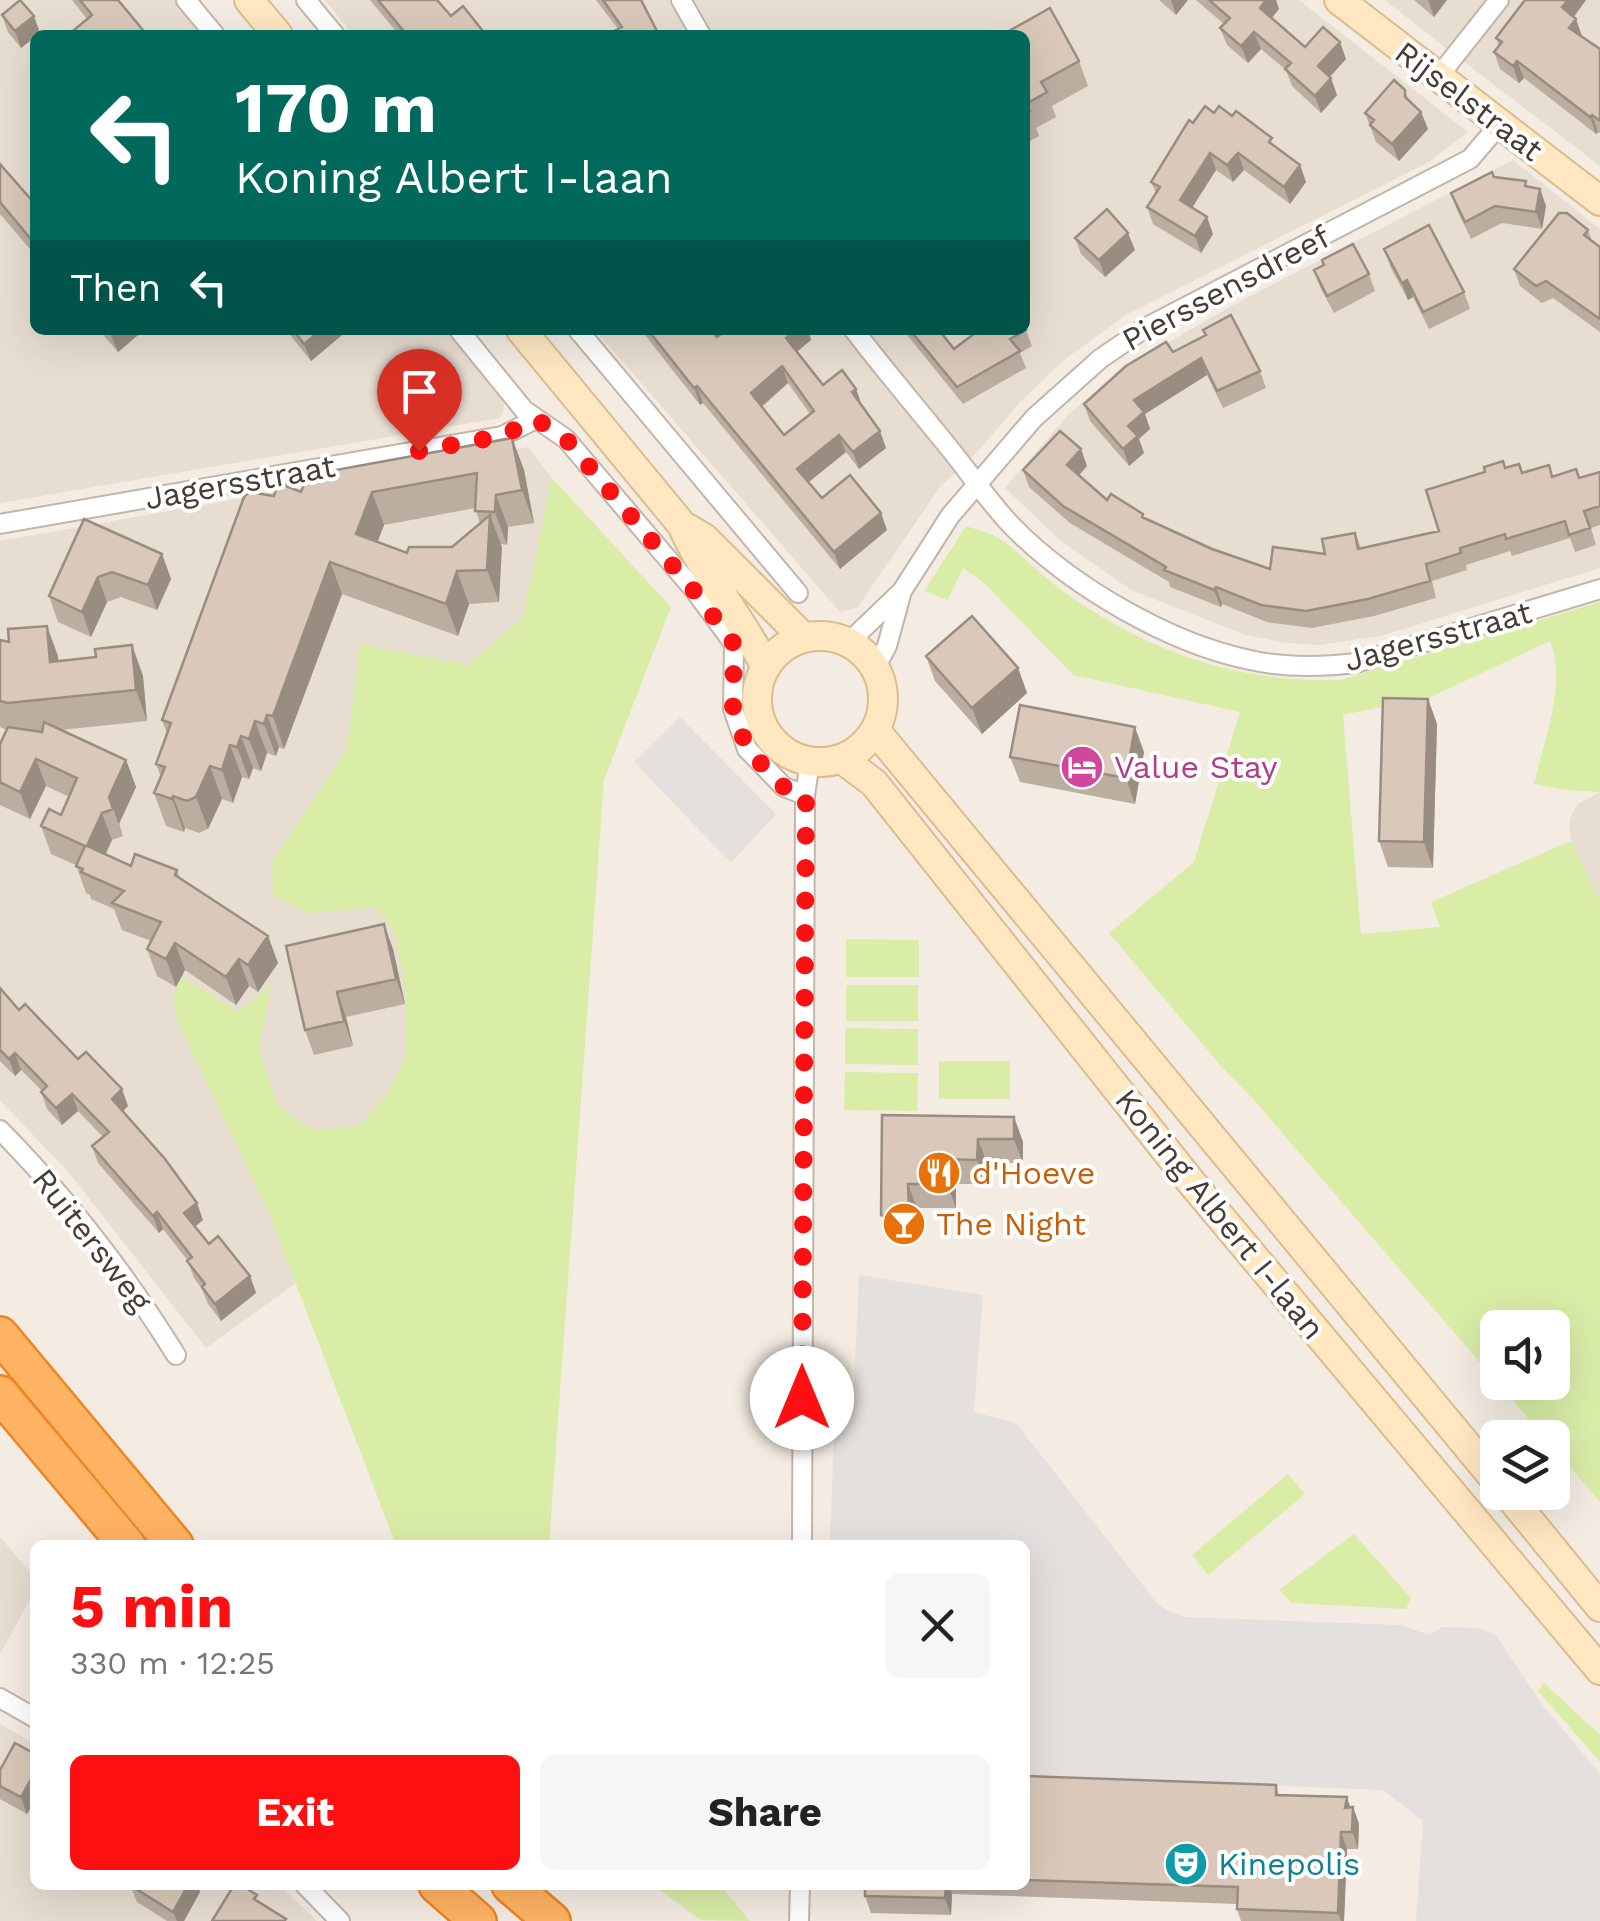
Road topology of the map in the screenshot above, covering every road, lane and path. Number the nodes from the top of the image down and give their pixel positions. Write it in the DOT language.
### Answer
graph roads {
  1 [pos="186,0"];
  2 [pos="249,0"];
  3 [pos="306,0"];
  4 [pos="682,0"];
  5 [pos="1339,0"];
  6 [pos="1499,0"];
  7 [pos="211,30"];
  8 [pos="274,30"];
  9 [pos="331,30"];
  10 [pos="698,30"];
  11 [pos="1438,77"];
  12 [pos="1500,124"];
  13 [pos="1600,200"];
  14 [pos="463,335"];
  15 [pos="525,335"];
  16 [pos="582,335"];
  17 [pos="858,335"];
  18 [pos="536,419"];
  19 [pos="978,487"];
  20 [pos="730,513"];
  21 [pos="0,524"];
  22 [pos="693,537"];
  23 [pos="1600,589"];
  24 [pos="902,591"];
  25 [pos="798,594"];
  26 [pos="804,638"];
  27 [pos="848,643"];
  28 [pos="766,667"];
  29 [pos="875,668"];
  30 [pos="875,730"];
  31 [pos="842,759"];
  32 [pos="810,762"];
  33 [pos="806,795"];
  34 [pos="0,1130"];
  35 [pos="0,1316"];
  36 [pos="0,1335"];
  37 [pos="176,1355"];
  38 [pos="0,1394"];
  39 [pos="11,1413"];
  40 [pos="74,1424"];
  41 [pos="1480,1461"];
  42 [pos="1521,1510"];
  43 [pos="123,1540"];
  44 [pos="171,1540"];
  45 [pos="802,1540"];
  46 [pos="1600,1606"];
  47 [pos="1600,1670"];
  48 [pos="0,1698"];
  49 [pos="30,1715"];
  50 [pos="310,1890"];
  51 [pos="444,1890"];
  52 [pos="516,1890"];
  53 [pos="800,1890"];
  54 [pos="340,1921"];
  55 [pos="478,1921"];
  56 [pos="552,1921"];
  57 [pos="799,1921"];
  1 -- 7 [label="street"];
  2 -- 8 [label="main road"];
  3 -- 9 [label="street"];
  4 -- 10 [label="street"];
  5 -- 11 [label="main road, Rijselstraat"];
  6 -- 11 [label="street"];
  11 -- 12 [label="main road, Rijselstraat"];
  12 -- 13 [label="main road, Rijselstraat"];
  12 -- 19 [label="street, Pierssensdreef"];
  14 -- 18 [label="street"];
  15 -- 22 [label="main road"];
  16 -- 20 [label="street"];
  17 -- 19 [label="street, Jagersstraat"];
  18 -- 21 [label="street, Jagersstraat"];
  18 -- 33 [label="street"];
  19 -- 23 [label="street, Jagersstraat"];
  19 -- 24 [label="street"];
  20 -- 22 [label="street"];
  20 -- 25 [label="street"];
  22 -- 26 [label="main road"];
  22 -- 28 [label="main road"];
  24 -- 27 [label="street"];
  24 -- 29 [label="street"];
  26 -- 27 [label="main road"];
  26 -- 28 [label="main road"];
  27 -- 29 [label="main road"];
  28 -- 32 [label="main road"];
  29 -- 30 [label="main road"];
  30 -- 31 [label="main road"];
  30 -- 41 [label="main road, Koning Albert I-laan"];
  31 -- 32 [label="main road"];
  31 -- 47 [label="main road, Koning Albert I-laan"];
  32 -- 33 [label="street"];
  33 -- 45 [label="street"];
  34 -- 37 [label="street, Ruitersweg"];
  35 -- 40 [label="main road"];
  36 -- 40 [label="highway"];
  38 -- 39 [label="highway"];
  39 -- 43 [label="highway"];
  40 -- 44 [label="highway"];
  42 -- 46 [label="main road"];
  48 -- 49 [label="street"];
  50 -- 54 [label="street"];
  51 -- 55 [label="highway"];
  52 -- 56 [label="highway"];
  53 -- 57 [label="street"];
}
